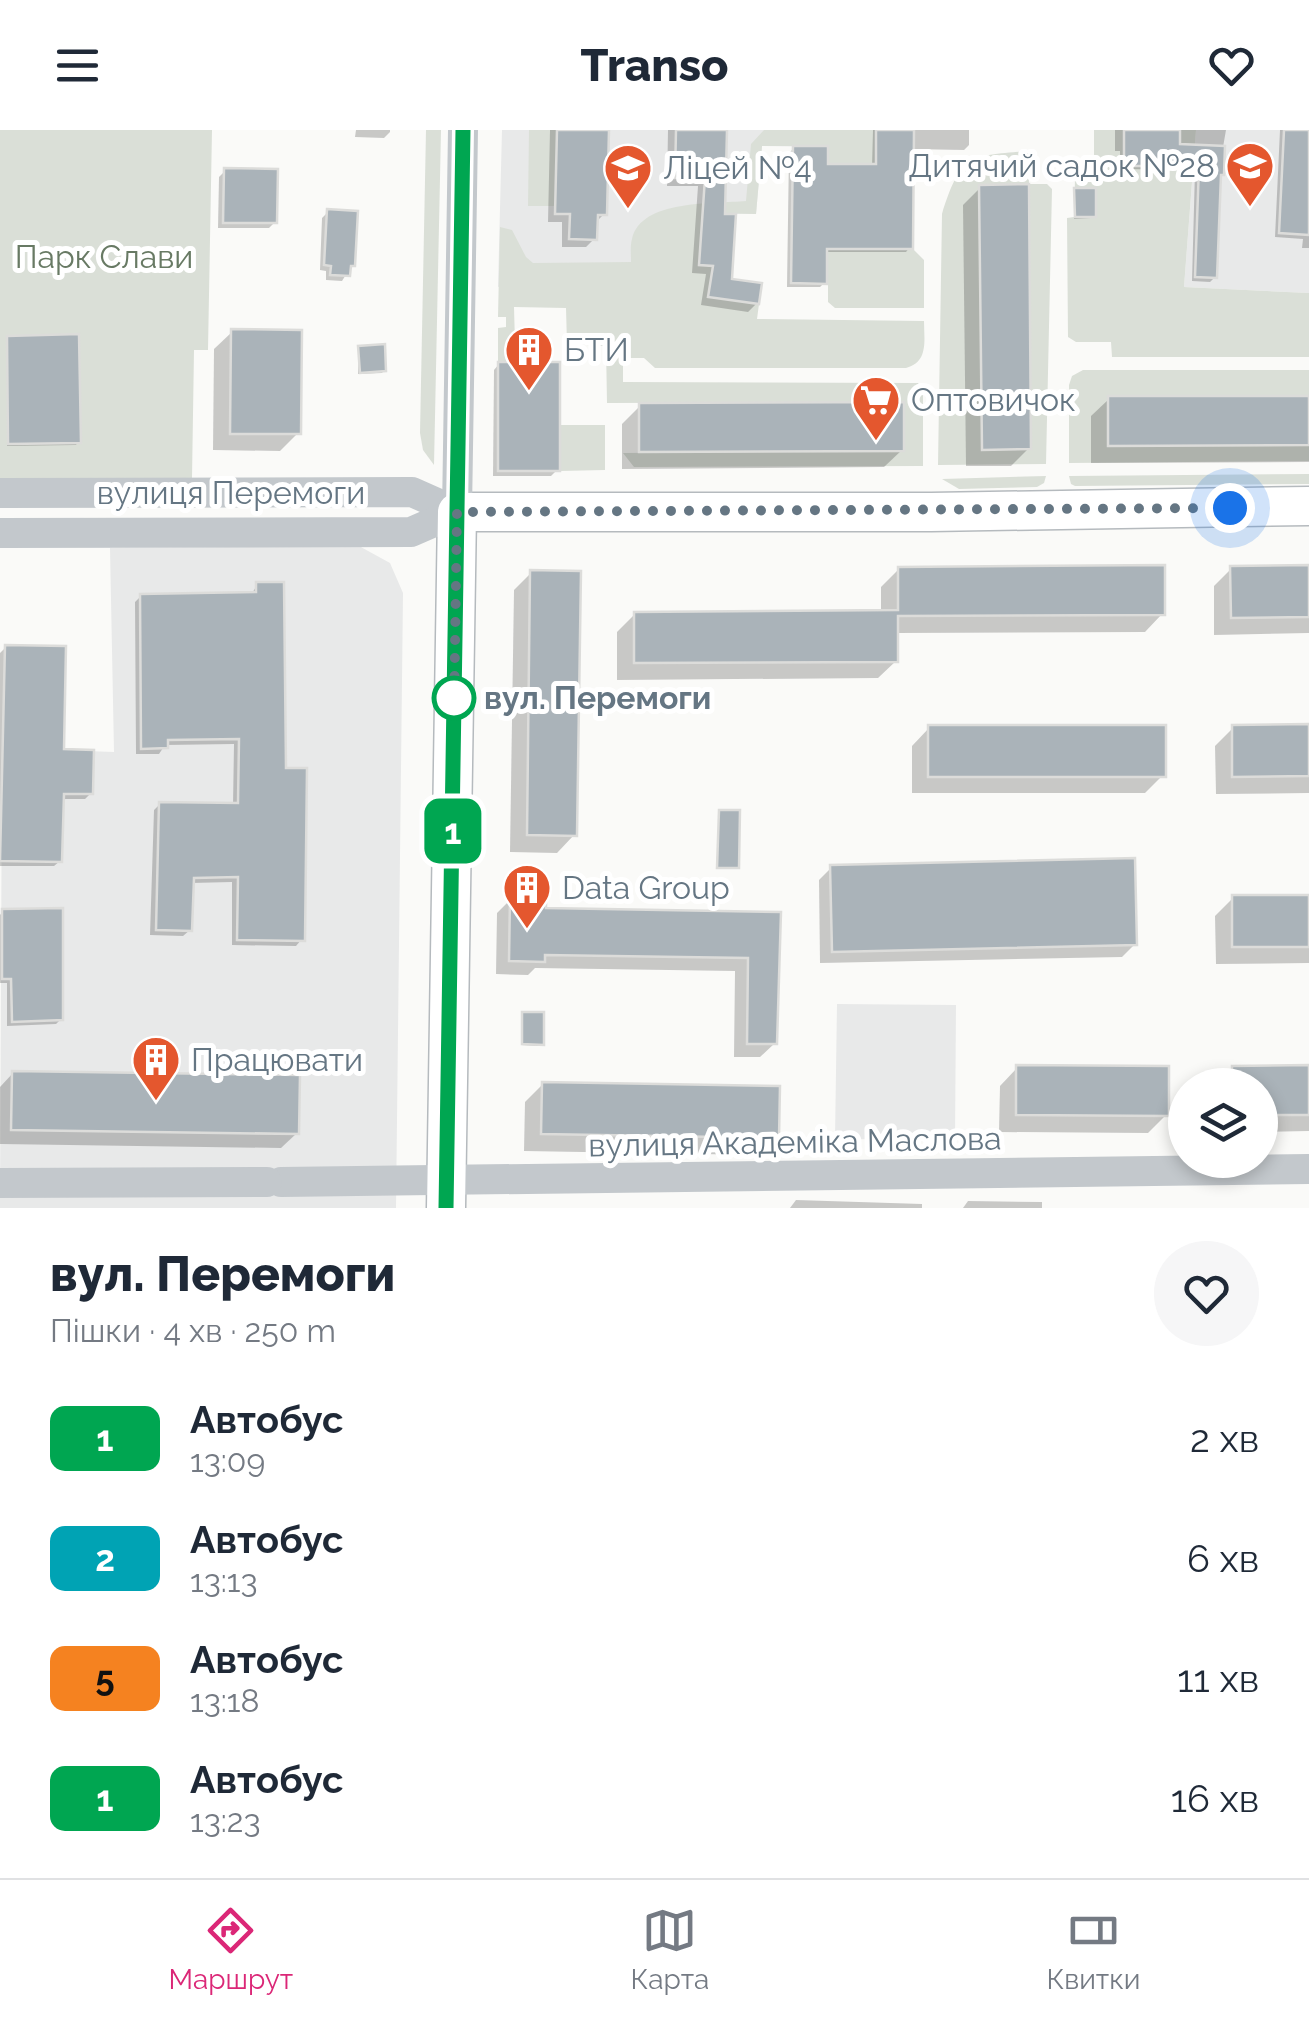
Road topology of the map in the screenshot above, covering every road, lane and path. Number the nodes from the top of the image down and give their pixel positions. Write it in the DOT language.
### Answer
graph roads {
  1 [pos="463,130"];
  2 [pos="0,493"];
  3 [pos="242,493"];
  4 [pos="1309,506"];
  5 [pos="457,512"];
  6 [pos="0,532"];
  7 [pos="242,532"];
  8 [pos="1309,1169"];
  9 [pos="0,1182"];
  10 [pos="446,1195"];
  1 -- 5 [label="street"];
  2 -- 3 [label="street, вулиця Перемоги"];
  3 -- 5 [label="street, вулиця Перемоги"];
  3 -- 7 [label="street"];
  4 -- 5 [label="main road, вулиця Перемоги"];
  5 -- 7 [label="street, вулиця Перемоги"];
  5 -- 10 [label="main road"];
  6 -- 7 [label="street, вулиця Перемоги"];
  8 -- 10 [label="street, вулиця Академіка Маслова"];
  9 -- 10 [label="street, вулиця Академіка Маслова"];
}
